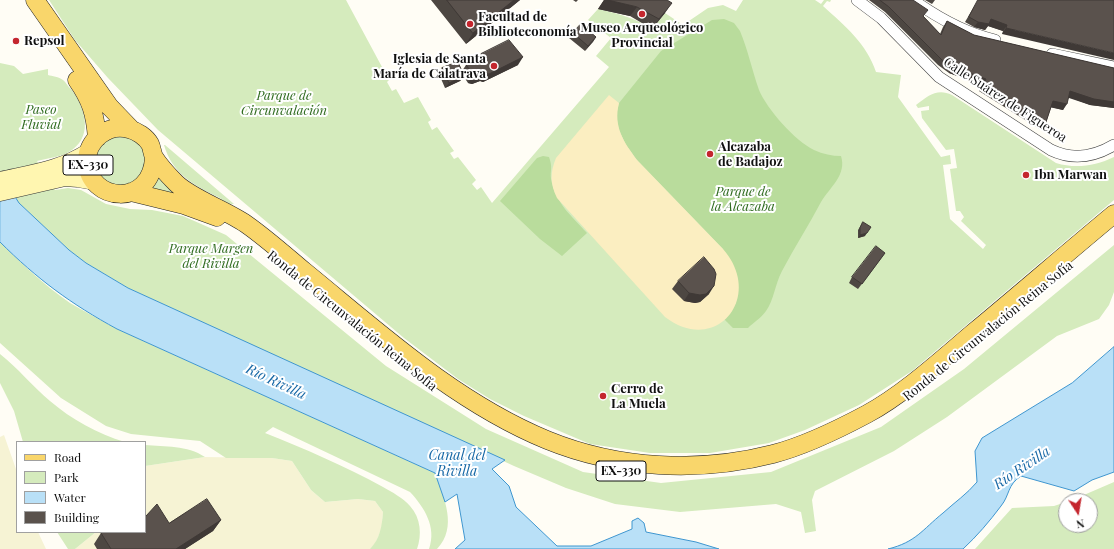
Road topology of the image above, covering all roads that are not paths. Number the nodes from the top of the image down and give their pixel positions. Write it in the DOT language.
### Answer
graph roads {
  1 [pos="22,0"];
  2 [pos="35,0"];
  3 [pos="857,0"];
  4 [pos="913,0"];
  5 [pos="1006,43"];
  6 [pos="1045,52"];
  7 [pos="1114,67"];
  8 [pos="132,130"];
  9 [pos="93,144"];
  10 [pos="1114,145"];
  11 [pos="154,157"];
  12 [pos="54,174"];
  13 [pos="0,180"];
  14 [pos="95,182"];
  15 [pos="0,192"];
  16 [pos="131,192"];
  17 [pos="1114,214"];
  18 [pos="1114,227"];
  1 -- 9 [label="main road, EX-330"];
  2 -- 8 [label="main road, Ronda de Circunvalación Reina Sofía / EX-330"];
  3 -- 10 [label="street, Calle Suárez de Figueroa"];
  4 -- 5 [label="street"];
  6 -- 7 [label="street"];
  8 -- 9 [label="main road, EX-330"];
  8 -- 11 [label="main road, Ronda de Circunvalación Reina Sofía / EX-330"];
  9 -- 12 [label="main road"];
  9 -- 14 [label="main road, EX-330"];
  11 -- 16 [label="main road"];
  11 -- 17 [label="main road, Ronda de Circunvalación Reina Sofía / EX-330"];
  12 -- 13 [label="main road"];
  12 -- 14 [label="main road"];
  12 -- 15 [label="main road"];
  14 -- 16 [label="main road, Ronda de Circunvalación Reina Sofía / EX-330"];
  16 -- 18 [label="main road, Ronda de Circunvalación Reina Sofía / EX-330"];
}
